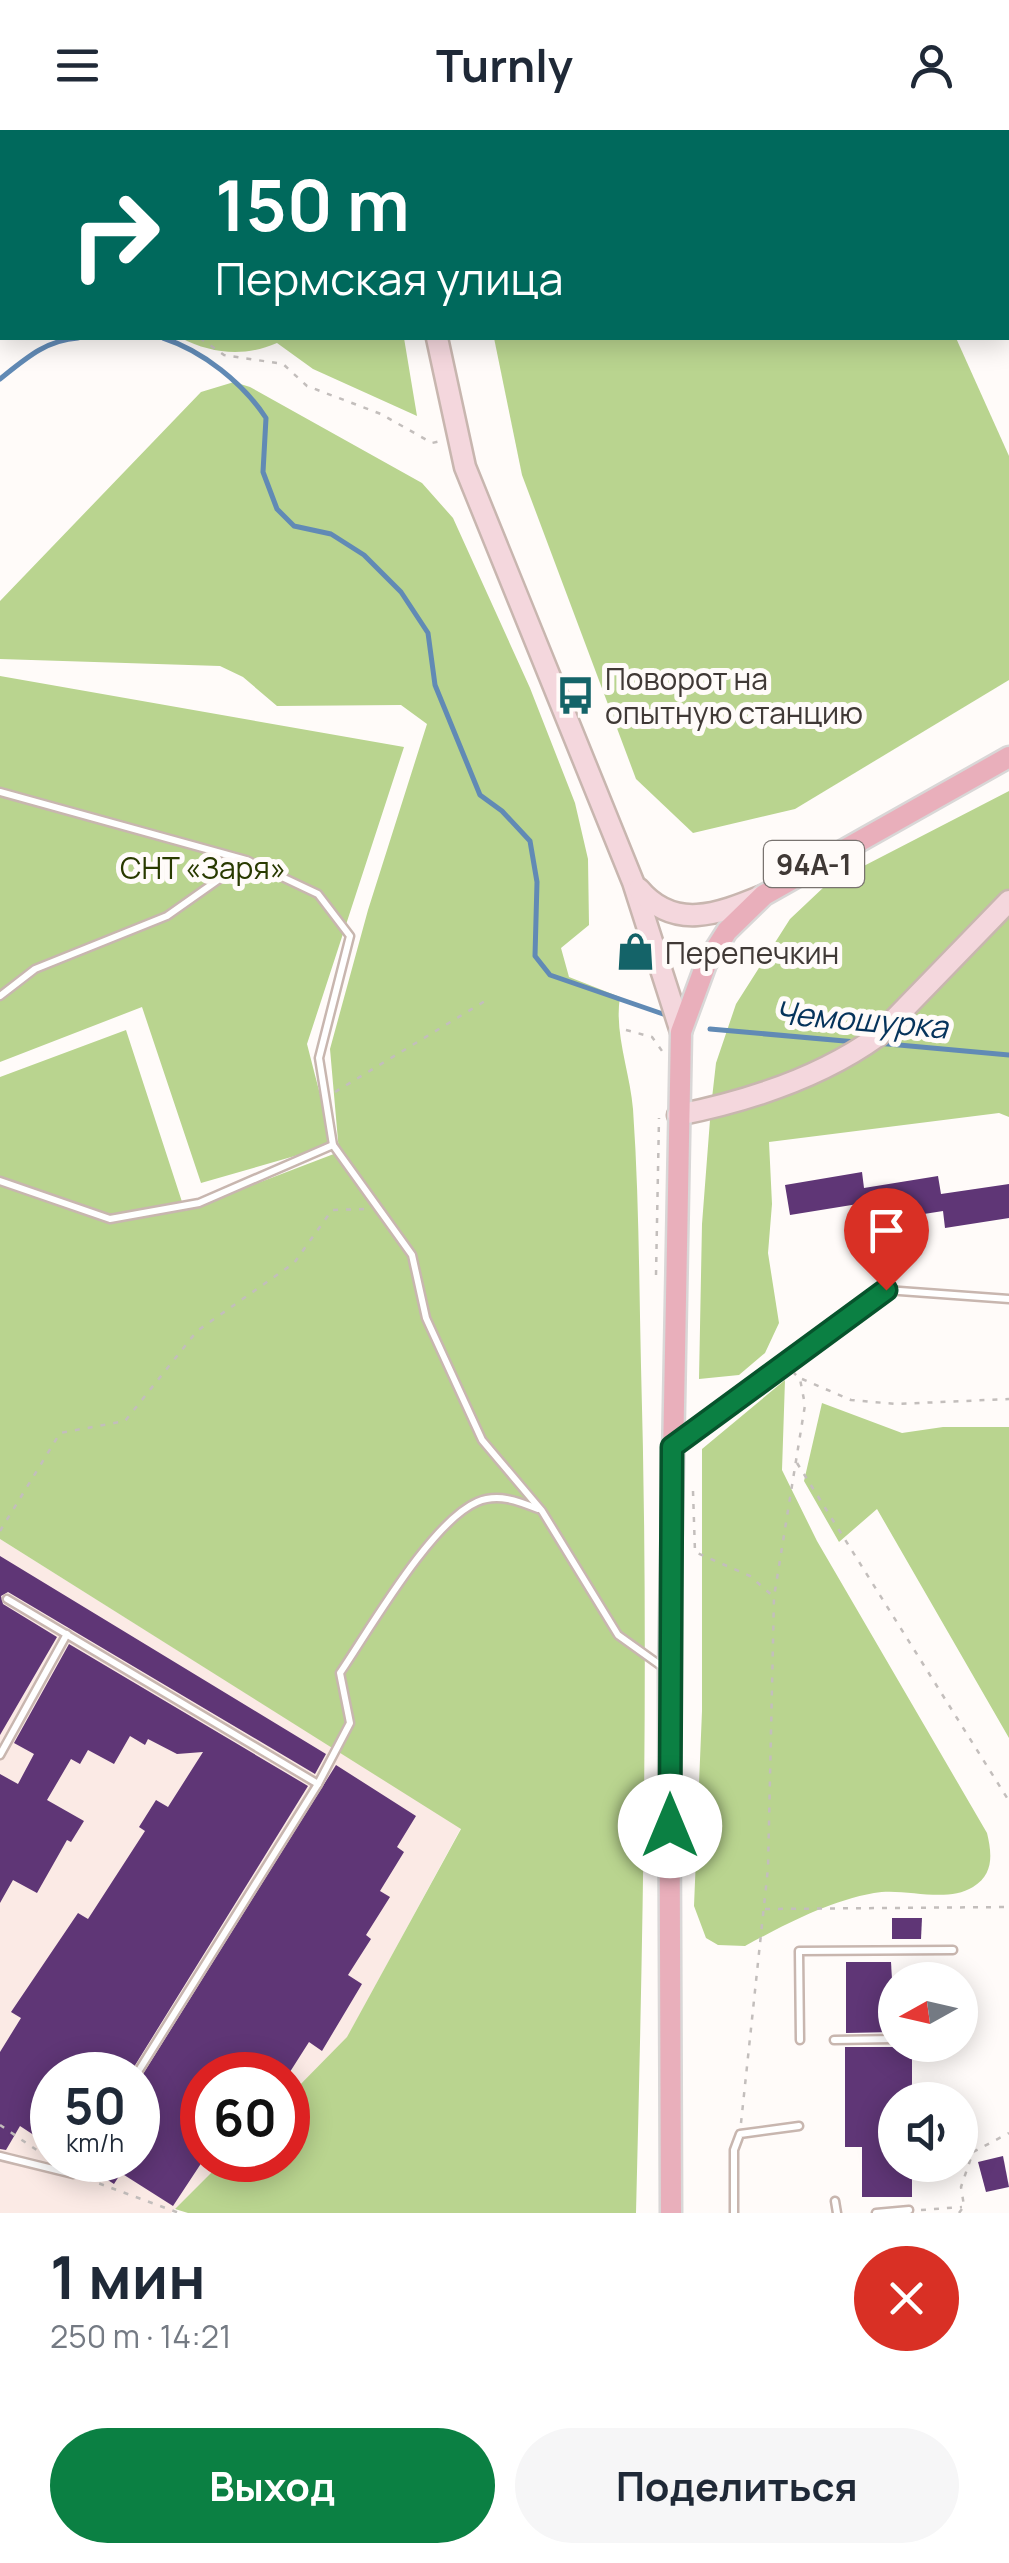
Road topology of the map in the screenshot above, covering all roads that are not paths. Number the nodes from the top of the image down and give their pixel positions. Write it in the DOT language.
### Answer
graph roads {
  1 [pos="437,340"];
  2 [pos="1009,756"];
  3 [pos="0,792"];
  4 [pos="246,860"];
  5 [pos="633,882"];
  6 [pos="764,895"];
  7 [pos="1009,901"];
  8 [pos="0,996"];
  9 [pos="681,1032"];
  10 [pos="678,1116"];
  11 [pos="332,1145"];
  12 [pos="0,1181"];
  13 [pos="1009,1299"];
  14 [pos="672,1447"];
  15 [pos="542,1510"];
  16 [pos="7,1599"];
  17 [pos="67,1634"];
  18 [pos="669,1672"];
  19 [pos="0,1755"];
  20 [pos="318,1784"];
  21 [pos="953,1950"];
  22 [pos="800,2040"];
  23 [pos="834,2040"];
  24 [pos="878,2040"];
  25 [pos="150,2052"];
  26 [pos="799,2126"];
  27 [pos="0,2156"];
  28 [pos="30,2163"];
  29 [pos="835,2201"];
  30 [pos="909,2210"];
  31 [pos="672,2213"];
  32 [pos="734,2213"];
  33 [pos="837,2213"];
  34 [pos="876,2213"];
  1 -- 5 [label="street"];
  2 -- 6 [label="main road, 94А-1"];
  3 -- 4 [label="lane"];
  4 -- 8 [label="lane"];
  4 -- 11 [label="lane"];
  5 -- 6 [label="street"];
  5 -- 9 [label="street"];
  6 -- 9 [label="main road, 94А-1"];
  7 -- 10 [label="street"];
  9 -- 10 [label="main road, 94А-1"];
  10 -- 14 [label="main road, 94А-1"];
  11 -- 12 [label="lane"];
  11 -- 15 [label="lane"];
  13 -- 14 [label="lane"];
  14 -- 18 [label="main road, 94А-1"];
  15 -- 18 [label="lane"];
  15 -- 20 [label="lane"];
  16 -- 17 [label="lane"];
  17 -- 19 [label="lane"];
  17 -- 20 [label="lane"];
  18 -- 31 [label="main road, 94А-1"];
  20 -- 25 [label="lane"];
  21 -- 22 [label="lane"];
  23 -- 24 [label="lane"];
  26 -- 32 [label="lane"];
  27 -- 28 [label="lane"];
  29 -- 33 [label="lane"];
  30 -- 34 [label="lane"];
}
